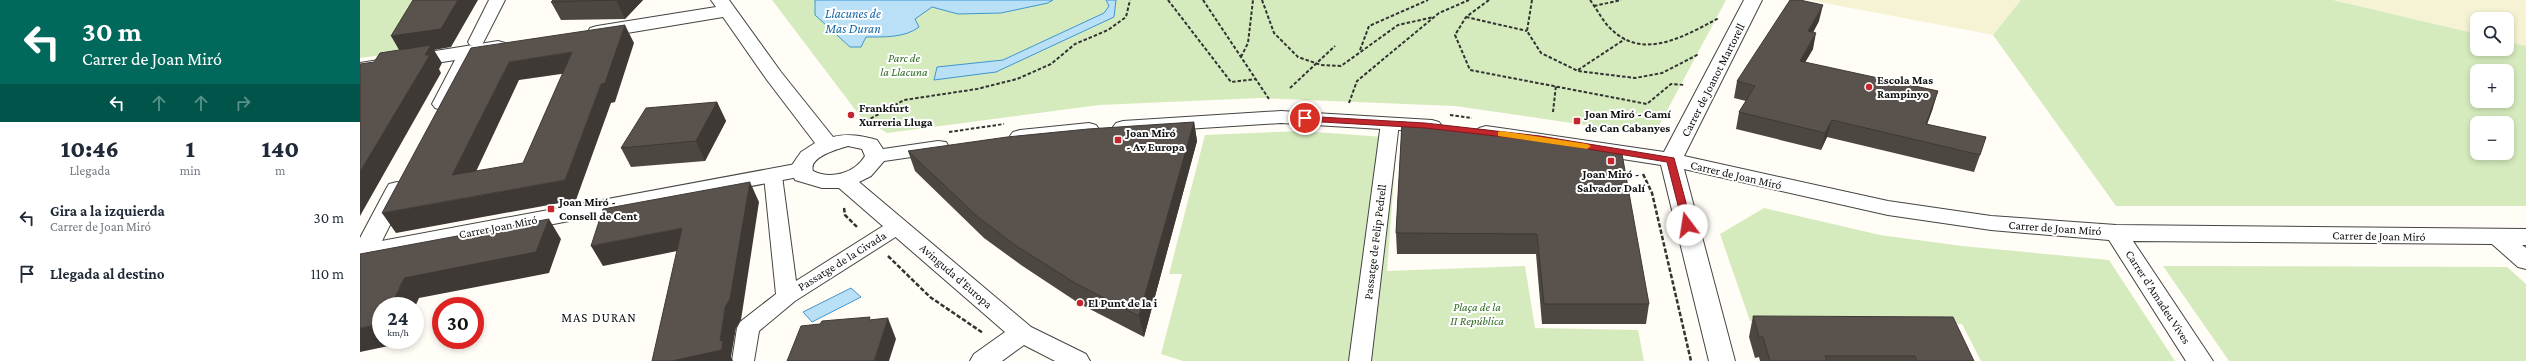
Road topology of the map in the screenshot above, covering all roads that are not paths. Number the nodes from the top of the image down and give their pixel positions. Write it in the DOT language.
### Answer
graph roads {
  1 [pos="497,0"];
  2 [pos="1753,0"];
  3 [pos="723,6"];
  4 [pos="578,35"];
  5 [pos="515,45"];
  6 [pos="472,47"];
  7 [pos="360,69"];
  8 [pos="433,121"];
  9 [pos="1390,123"];
  10 [pos="1002,139"];
  11 [pos="828,145"];
  12 [pos="957,145"];
  13 [pos="876,156"];
  14 [pos="1671,160"];
  15 [pos="407,170"];
  16 [pos="801,170"];
  17 [pos="773,176"];
  18 [pos="843,180"];
  19 [pos="898,226"];
  20 [pos="2116,233"];
  21 [pos="2526,237"];
  22 [pos="2499,238"];
  23 [pos="362,256"];
  24 [pos="2526,261"];
  25 [pos="787,296"];
  26 [pos="1003,347"];
  27 [pos="743,361"];
  28 [pos="1077,361"];
  29 [pos="1360,361"];
  30 [pos="1722,361"];
  31 [pos="2200,361"];
  1 -- 6 [label="street"];
  2 -- 14 [label="street, Carrer de Joanot Martorell"];
  3 -- 4 [label="street"];
  3 -- 11 [label="street"];
  5 -- 6 [label="street"];
  6 -- 7 [label="street"];
  6 -- 8 [label="street"];
  9 -- 10 [label="street, Carrer de Joan Miró"];
  9 -- 14 [label="street, Carrer de Joan Miró"];
  9 -- 29 [label="street, Passatge de Felip Pedrell"];
  11 -- 13 [label="street"];
  11 -- 16 [label="street"];
  12 -- 13 [label="street"];
  13 -- 18 [label="street"];
  14 -- 20 [label="street, Carrer de Joan Miró"];
  14 -- 30 [label="street"];
  15 -- 23 [label="street"];
  16 -- 17 [label="street, Carrer Joan Miró"];
  16 -- 18 [label="street"];
  17 -- 23 [label="street, Carrer Joan Miró"];
  17 -- 25 [label="street, Passatge de la Civada"];
  18 -- 19 [label="street, Avinguda d'Europa"];
  19 -- 25 [label="street, Passatge de la Civada"];
  19 -- 26 [label="street, Avinguda d'Europa"];
  20 -- 22 [label="street, Carrer de Joan Miró"];
  20 -- 31 [label="street, Carrer d'Amadeu Vives"];
  21 -- 22 [label="street, Carrer de Joan Miró"];
  22 -- 24 [label="street"];
  25 -- 27 [label="street, Passatge de la Civada"];
  26 -- 28 [label="street, Avinguda d'Europa"];
}
